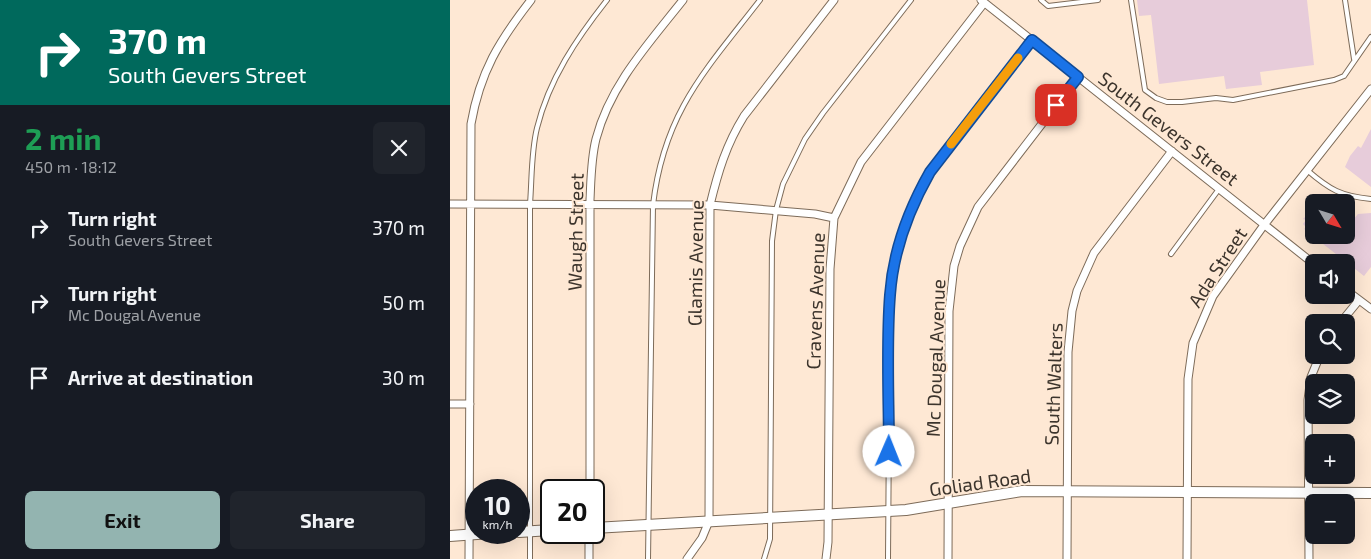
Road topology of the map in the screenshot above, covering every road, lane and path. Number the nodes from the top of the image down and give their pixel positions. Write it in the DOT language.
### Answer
graph roads {
  1 [pos="531,0"];
  2 [pos="607,0"];
  3 [pos="683,0"];
  4 [pos="760,0"];
  5 [pos="834,0"];
  6 [pos="911,0"];
  7 [pos="1040,0"];
  8 [pos="1098,0"];
  9 [pos="1131,0"];
  10 [pos="1346,0"];
  11 [pos="984,1"];
  12 [pos="1371,37"];
  13 [pos="1032,40"];
  14 [pos="1354,58"];
  15 [pos="1078,77"];
  16 [pos="1371,89"];
  17 [pos="1172,151"];
  18 [pos="1307,170"];
  19 [pos="1219,189"];
  20 [pos="1371,199"];
  21 [pos="450,204"];
  22 [pos="470,204"];
  23 [pos="530,204"];
  24 [pos="590,205"];
  25 [pos="653,205"];
  26 [pos="710,205"];
  27 [pos="776,210"];
  28 [pos="834,218"];
  29 [pos="1264,224"];
  30 [pos="1171,254"];
  31 [pos="1305,257"];
  32 [pos="1355,297"];
  33 [pos="1359,300"];
  34 [pos="1371,309"];
  35 [pos="1348,314"];
  36 [pos="1316,364"];
  37 [pos="450,404"];
  38 [pos="470,404"];
  39 [pos="469,479"];
  40 [pos="530,479"];
  41 [pos="590,479"];
  42 [pos="1067,491"];
  43 [pos="1187,492"];
  44 [pos="1307,493"];
  45 [pos="1371,493"];
  46 [pos="948,502"];
  47 [pos="888,510"];
  48 [pos="828,514"];
  49 [pos="769,517"];
  50 [pos="709,521"];
  51 [pos="649,524"];
  52 [pos="605,527"];
  53 [pos="530,531"];
  54 [pos="540,531"];
  55 [pos="465,534"];
  56 [pos="450,536"];
  57 [pos="469,544"];
  58 [pos="530,544"];
  59 [pos="589,544"];
  60 [pos="469,559"];
  61 [pos="530,559"];
  62 [pos="589,559"];
  63 [pos="648,559"];
  64 [pos="688,559"];
  65 [pos="764,559"];
  66 [pos="826,559"];
  67 [pos="888,559"];
  68 [pos="948,559"];
  69 [pos="1067,559"];
  70 [pos="1187,559"];
  71 [pos="1308,559"];
  1 -- 22 [label="street"];
  2 -- 23 [label="lane"];
  3 -- 24 [label="street, Waugh Street"];
  4 -- 25 [label="lane"];
  5 -- 26 [label="street, Glamis Avenue"];
  6 -- 27 [label="lane"];
  7 -- 8 [label="lane"];
  9 -- 14 [label="lane"];
  10 -- 14 [label="lane"];
  11 -- 13 [label="street, South Gevers Street"];
  11 -- 28 [label="street, Cravens Avenue"];
  12 -- 14 [label="lane"];
  13 -- 15 [label="street, South Gevers Street"];
  13 -- 47 [label="lane"];
  15 -- 17 [label="street, South Gevers Street"];
  15 -- 46 [label="street, Mc Dougal Avenue"];
  16 -- 18 [label="street, Ada Street"];
  17 -- 19 [label="street, South Gevers Street"];
  17 -- 42 [label="street, South Walters"];
  18 -- 20 [label="lane"];
  18 -- 29 [label="street, Ada Street"];
  19 -- 29 [label="street, South Gevers Street"];
  19 -- 30 [label="lane"];
  21 -- 22 [label="street"];
  22 -- 23 [label="street"];
  22 -- 38 [label="street"];
  23 -- 24 [label="street"];
  23 -- 40 [label="lane"];
  24 -- 25 [label="street"];
  24 -- 41 [label="street, Waugh Street"];
  25 -- 26 [label="street"];
  25 -- 51 [label="lane"];
  26 -- 27 [label="street"];
  26 -- 50 [label="street, Glamis Avenue"];
  27 -- 28 [label="street"];
  27 -- 49 [label="lane"];
  28 -- 48 [label="street, Cravens Avenue"];
  29 -- 31 [label="street, South Gevers Street"];
  29 -- 43 [label="street, Ada Street"];
  32 -- 33 [label="street"];
  33 -- 34 [label="street"];
  33 -- 35 [label="street"];
  36 -- 44 [label="street"];
  37 -- 38 [label="street"];
  38 -- 39 [label="street"];
  42 -- 43 [label="main road, Goliad Road"];
  42 -- 46 [label="main road, Goliad Road"];
  42 -- 69 [label="street, South Walters"];
  43 -- 44 [label="main road, Goliad Road"];
  43 -- 70 [label="street, Ada Street"];
  44 -- 45 [label="main road, Goliad Road"];
  44 -- 71 [label="street"];
  46 -- 47 [label="main road, Goliad Road"];
  46 -- 68 [label="street, Mc Dougal Avenue"];
  47 -- 48 [label="main road, Goliad Road"];
  47 -- 67 [label="lane"];
  48 -- 49 [label="main road, Goliad Road"];
  48 -- 66 [label="street, Cravens Avenue"];
  49 -- 50 [label="main road, Goliad Road"];
  49 -- 65 [label="lane"];
  50 -- 51 [label="main road, Goliad Road"];
  50 -- 64 [label="street, Glamis Avenue"];
  51 -- 52 [label="main road, Goliad Road"];
  51 -- 63 [label="lane"];
  53 -- 54 [label="main road"];
  55 -- 56 [label="main road"];
  57 -- 60 [label="street"];
  58 -- 61 [label="lane"];
  59 -- 62 [label="street"];
}
